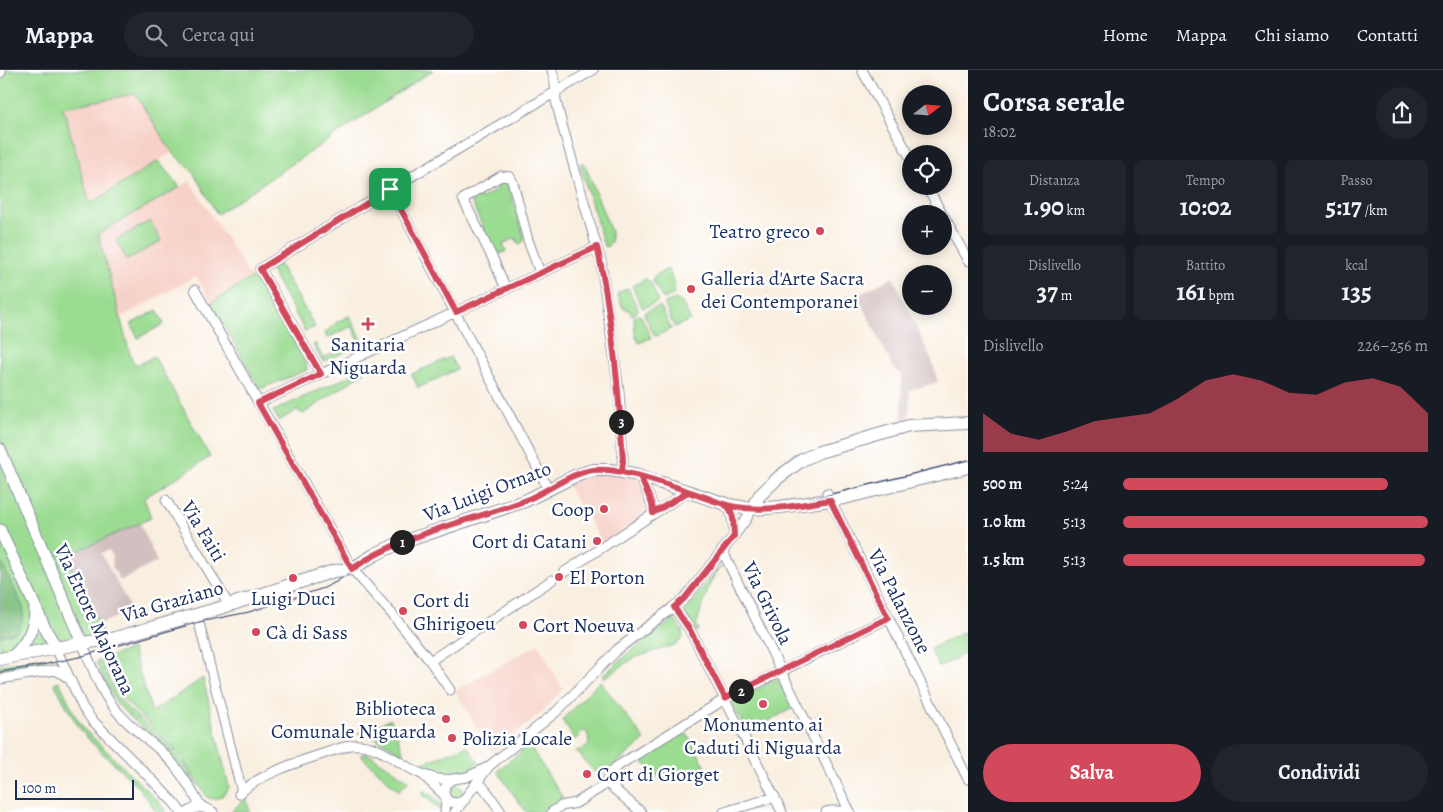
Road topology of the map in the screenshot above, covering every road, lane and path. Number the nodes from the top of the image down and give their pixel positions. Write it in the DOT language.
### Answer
graph roads {
  1 [pos="552,70"];
  2 [pos="593,70"];
  3 [pos="862,70"];
  4 [pos="555,91"];
  5 [pos="903,145"];
  6 [pos="390,189"];
  7 [pos="952,232"];
  8 [pos="598,251"];
  9 [pos="968,261"];
  10 [pos="540,273"];
  11 [pos="506,289"];
  12 [pos="195,290"];
  13 [pos="456,312"];
  14 [pos="321,374"];
  15 [pos="258,403"];
  16 [pos="968,423"];
  17 [pos="0,449"];
  18 [pos="968,467"];
  19 [pos="622,472"];
  20 [pos="640,476"];
  21 [pos="549,490"];
  22 [pos="688,492"];
  23 [pos="829,497"];
  24 [pos="166,500"];
  25 [pos="724,504"];
  26 [pos="751,509"];
  27 [pos="653,513"];
  28 [pos="0,530"];
  29 [pos="734,536"];
  30 [pos="722,550"];
  31 [pos="352,569"];
  32 [pos="563,573"];
  33 [pos="552,580"];
  34 [pos="34,602"];
  35 [pos="229,605"];
  36 [pos="674,607"];
  37 [pos="197,615"];
  38 [pos="888,618"];
  39 [pos="82,643"];
  40 [pos="56,648"];
  41 [pos="6,658"];
  42 [pos="430,661"];
  43 [pos="781,671"];
  44 [pos="0,679"];
  45 [pos="72,682"];
  46 [pos="450,690"];
  47 [pos="725,698"];
  48 [pos="486,768"];
  49 [pos="423,775"];
  50 [pos="455,779"];
  51 [pos="968,779"];
  52 [pos="478,781"];
  53 [pos="606,782"];
  54 [pos="445,797"];
  55 [pos="775,797"];
  56 [pos="466,798"];
  57 [pos="209,810"];
  58 [pos="743,810"];
  59 [pos="181,812"];
  60 [pos="188,812"];
  61 [pos="445,812"];
  62 [pos="455,812"];
  63 [pos="501,812"];
  64 [pos="552,812"];
  65 [pos="641,812"];
  66 [pos="724,812"];
  67 [pos="782,812"];
  68 [pos="826,812"];
  69 [pos="850,812"];
  1 -- 4 [label="street"];
  2 -- 4 [label="street"];
  3 -- 5 [label="street"];
  4 -- 6 [label="street"];
  4 -- 8 [label="street"];
  6 -- 13 [label="street"];
  6 -- 14 [label="street"];
  7 -- 9 [label="street"];
  8 -- 10 [label="street"];
  8 -- 19 [label="street"];
  10 -- 11 [label="street"];
  10 -- 11 [label="street"];
  11 -- 13 [label="street"];
  12 -- 15 [label="street"];
  13 -- 14 [label="street"];
  13 -- 21 [label="street"];
  14 -- 15 [label="street"];
  15 -- 31 [label="street"];
  16 -- 26 [label="main road"];
  17 -- 39 [label="street, Via Ettore Majorana"];
  18 -- 23 [label="main road, Via Luigi Ornato"];
  19 -- 20 [label="main road, Via Luigi Ornato"];
  19 -- 21 [label="main road, Via Luigi Ornato"];
  20 -- 22 [label="main road, Via Luigi Ornato"];
  20 -- 27 [label="street"];
  21 -- 31 [label="main road, Via Luigi Ornato"];
  22 -- 25 [label="main road, Via Luigi Ornato"];
  22 -- 27 [label="street"];
  23 -- 26 [label="main road, Via Luigi Ornato"];
  23 -- 38 [label="street, Via Palanzone"];
  24 -- 35 [label="street, Via Faiti"];
  25 -- 26 [label="main road, Via Luigi Ornato"];
  25 -- 29 [label="street"];
  26 -- 29 [label="street"];
  27 -- 32 [label="street"];
  28 -- 34 [label="street"];
  29 -- 30 [label="street"];
  30 -- 36 [label="street"];
  30 -- 43 [label="street, Via Grivola"];
  31 -- 35 [label="main road, Via Graziano"];
  31 -- 42 [label="street"];
  33 -- 42 [label="street"];
  34 -- 40 [label="street"];
  34 -- 41 [label="street"];
  35 -- 37 [label="main road, Via Graziano"];
  36 -- 47 [label="street"];
  36 -- 48 [label="street"];
  37 -- 39 [label="main road, Via Graziano"];
  37 -- 49 [label="street"];
  38 -- 43 [label="street"];
  38 -- 51 [label="street, Via Palanzone"];
  39 -- 40 [label="main road, Via Graziano"];
  39 -- 57 [label="street, Via Ettore Majorana"];
  40 -- 41 [label="main road, Via Graziano"];
  40 -- 45 [label="street"];
  42 -- 46 [label="street"];
  43 -- 47 [label="street"];
  43 -- 69 [label="street, Via Grivola"];
  44 -- 45 [label="street"];
  45 -- 59 [label="street"];
  47 -- 53 [label="street"];
  47 -- 55 [label="street"];
  48 -- 50 [label="street"];
  48 -- 52 [label="street"];
  49 -- 50 [label="street"];
  49 -- 54 [label="street"];
  50 -- 54 [label="street"];
  50 -- 56 [label="street"];
  52 -- 56 [label="street"];
  52 -- 63 [label="street"];
  53 -- 64 [label="street"];
  53 -- 65 [label="street"];
  54 -- 56 [label="street"];
  54 -- 61 [label="street"];
  55 -- 58 [label="street"];
  55 -- 67 [label="street"];
  56 -- 62 [label="street"];
  57 -- 60 [label="street"];
  58 -- 66 [label="street"];
  68 -- 69 [label="street"];
}
